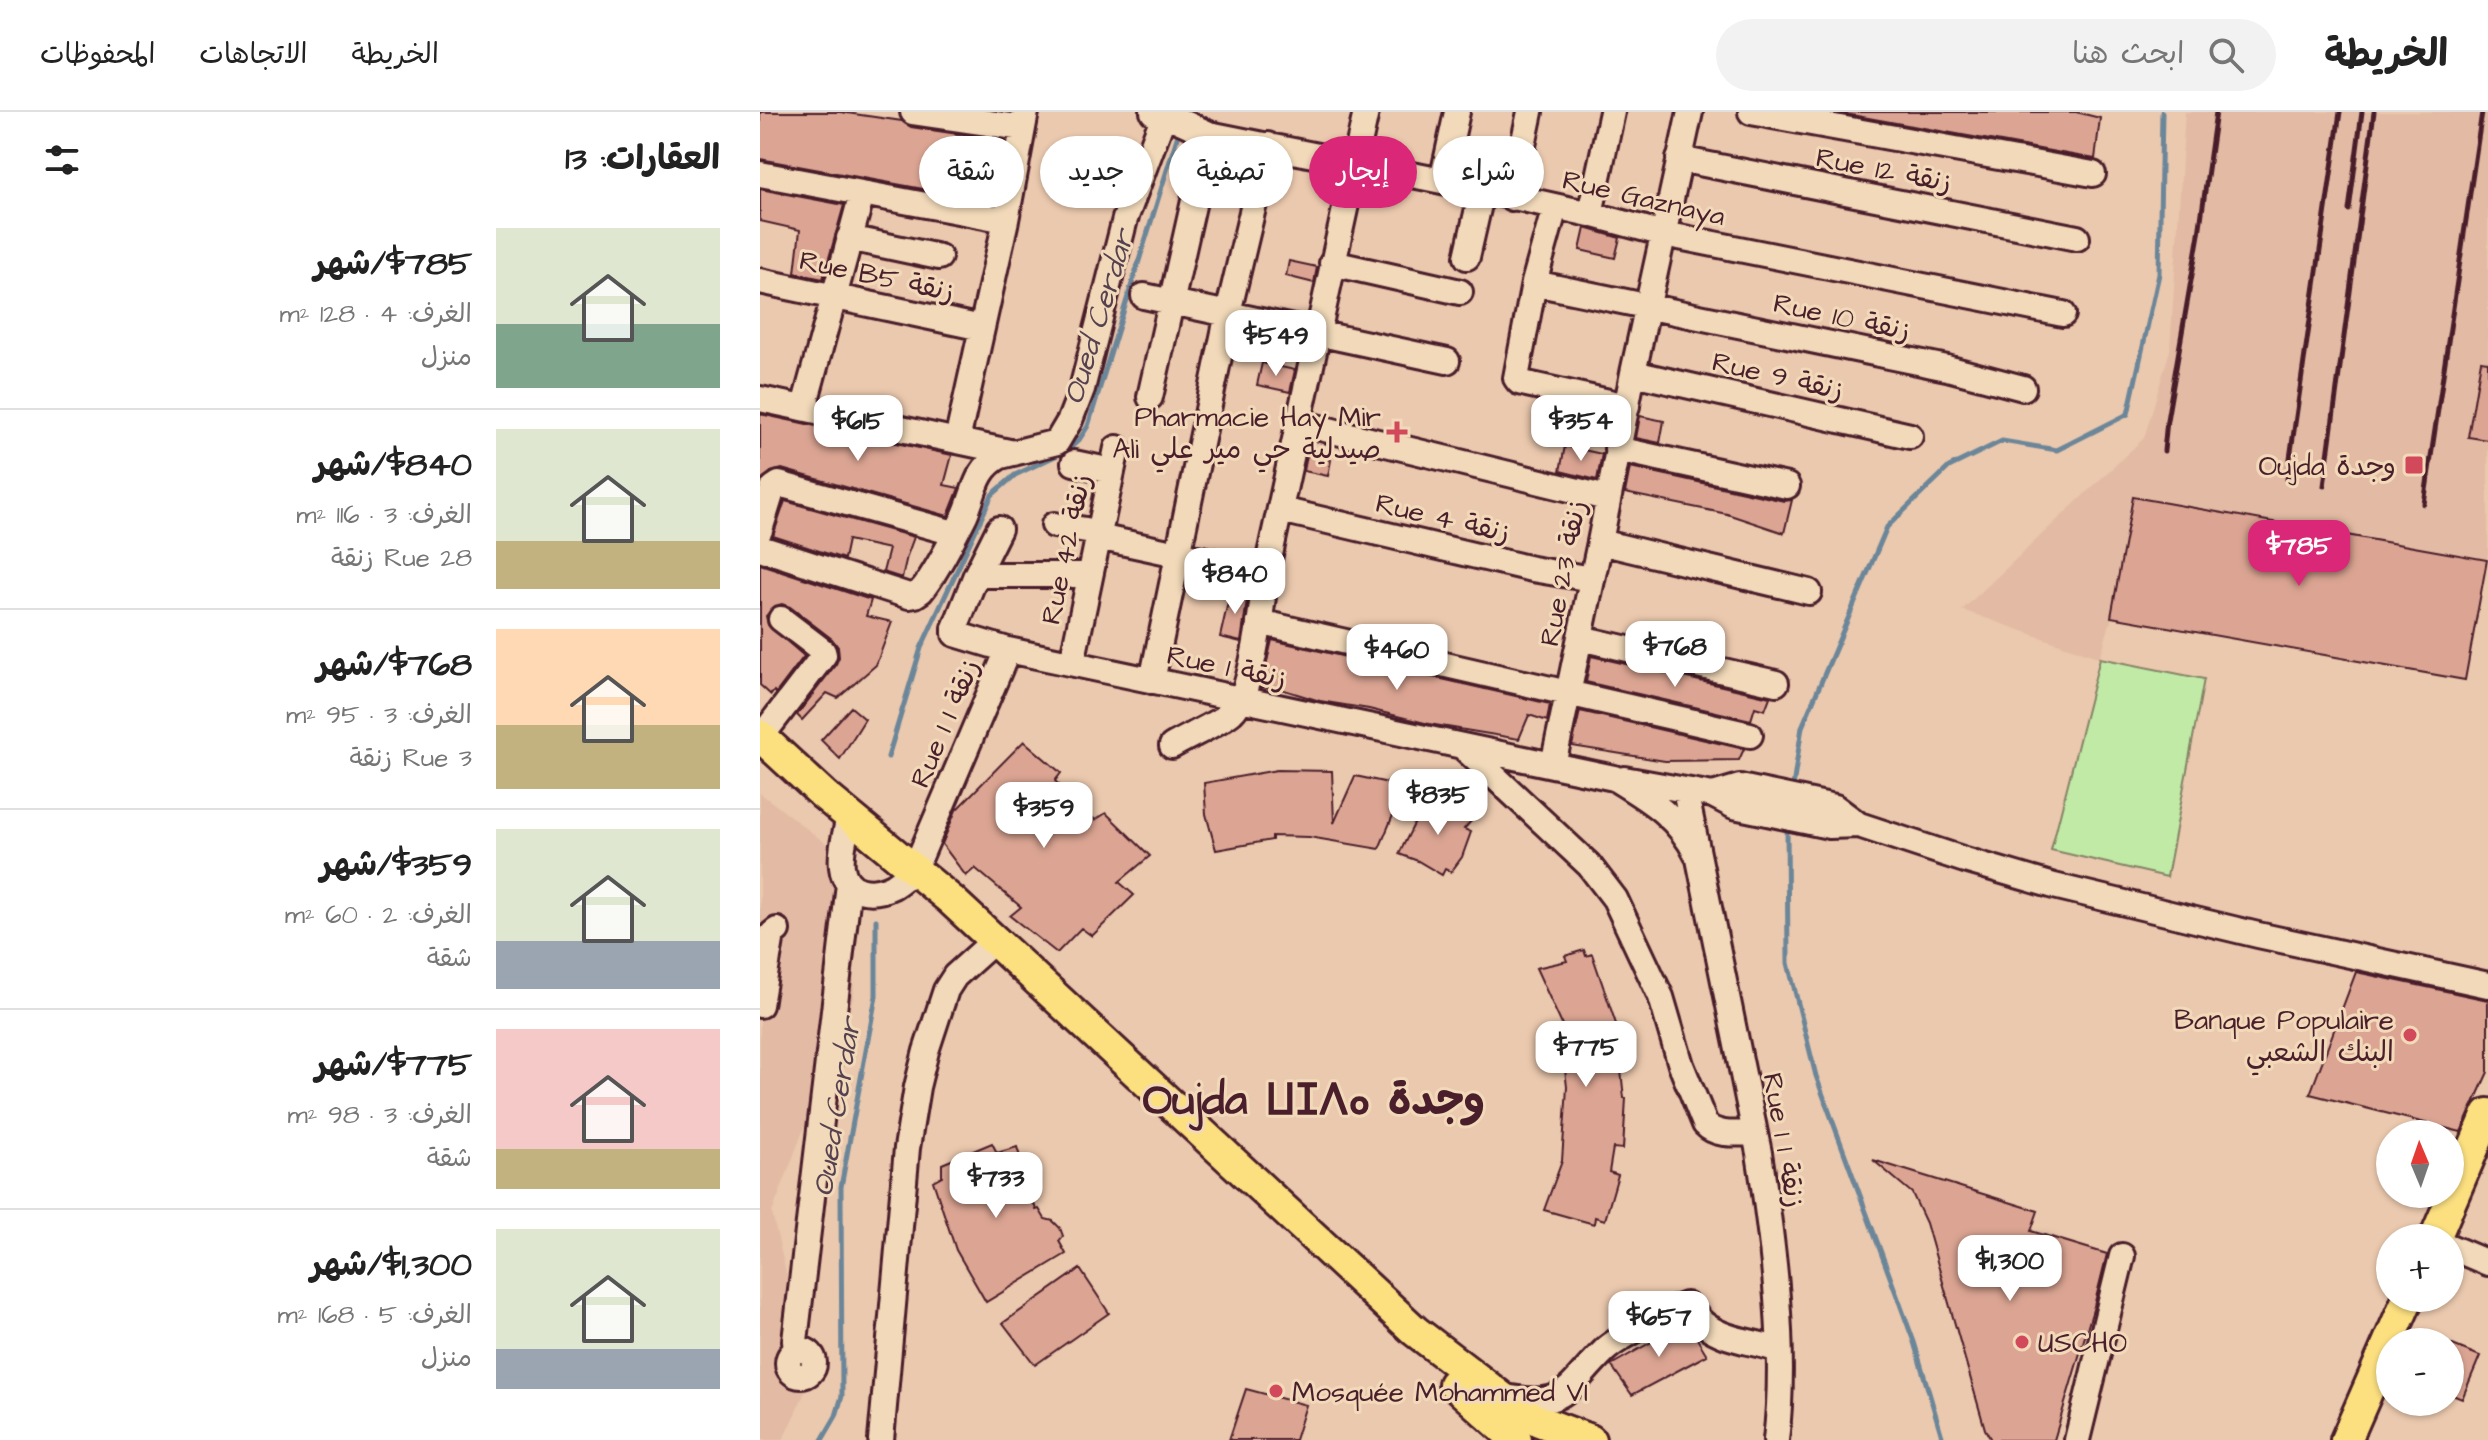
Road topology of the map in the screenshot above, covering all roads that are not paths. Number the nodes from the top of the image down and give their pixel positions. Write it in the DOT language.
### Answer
graph roads {
  1 [pos="913,112"];
  2 [pos="1366,112"];
  3 [pos="1457,112"];
  4 [pos="1530,112"];
  5 [pos="1612,112"];
  6 [pos="1690,112"];
  7 [pos="1751,112"];
  8 [pos="1175,119"];
  9 [pos="1024,120"];
  10 [pos="1236,136"];
  11 [pos="1361,136"];
  12 [pos="1452,136"];
  13 [pos="1525,136"];
  14 [pos="1679,159"];
  15 [pos="760,174"];
  16 [pos="2093,174"];
  17 [pos="862,194"];
  18 [pos="1544,205"];
  19 [pos="1555,207"];
  20 [pos="1253,208"];
  21 [pos="1345,208"];
  22 [pos="1478,208"];
  23 [pos="1590,214"];
  24 [pos="1006,220"];
  25 [pos="1664,234"];
  26 [pos="849,238"];
  27 [pos="2077,238"];
  28 [pos="939,257"];
  29 [pos="1467,257"];
  30 [pos="1332,263"];
  31 [pos="760,281"];
  32 [pos="1534,283"];
  33 [pos="1460,292"];
  34 [pos="1144,296"];
  35 [pos="835,297"];
  36 [pos="1171,302"];
  37 [pos="1648,306"];
  38 [pos="1228,313"];
  39 [pos="2063,314"];
  40 [pos="982,328"];
  41 [pos="1317,334"];
  42 [pos="1447,361"];
  43 [pos="1633,373"];
  44 [pos="2023,388"];
  45 [pos="1150,397"];
  46 [pos="760,399"];
  47 [pos="1627,406"];
  48 [pos="804,407"];
  49 [pos="1300,423"];
  50 [pos="1910,436"];
  51 [pos="957,441"];
  52 [pos="1617,449"];
  53 [pos="1014,453"];
  54 [pos="1074,463"];
  55 [pos="1787,486"];
  56 [pos="1607,498"];
  57 [pos="1281,510"];
  58 [pos="1054,525"];
  59 [pos="999,529"];
  60 [pos="760,530"];
  61 [pos="954,533"];
  62 [pos="1098,534"];
  63 [pos="1600,542"];
  64 [pos="760,548"];
  65 [pos="1180,553"];
  66 [pos="1266,573"];
  67 [pos="976,575"];
  68 [pos="1090,575"];
  69 [pos="1592,579"];
  70 [pos="1809,592"];
  71 [pos="781,619"];
  72 [pos="1259,622"];
  73 [pos="1580,638"];
  74 [pos="1008,650"];
  75 [pos="1072,663"];
  76 [pos="1152,681"];
  77 [pos="1776,683"];
  78 [pos="1568,693"];
  79 [pos="1243,700"];
  80 [pos="1750,735"];
  81 [pos="760,736"];
  82 [pos="1172,746"];
  83 [pos="1461,746"];
  84 [pos="1564,767"];
  85 [pos="1614,778"];
  86 [pos="1685,790"];
  87 [pos="849,816"];
  88 [pos="1697,855"];
  89 [pos="905,863"];
  90 [pos="849,884"];
  91 [pos="777,930"];
  92 [pos="994,941"];
  93 [pos="2488,985"];
  94 [pos="760,1005"];
  95 [pos="2488,1114"];
  96 [pos="1755,1133"];
  97 [pos="2441,1224"];
  98 [pos="2464,1253"];
  99 [pos="2122,1256"];
  100 [pos="2488,1263"];
  101 [pos="2402,1312"];
  102 [pos="1415,1331"];
  103 [pos="1779,1350"];
  104 [pos="796,1351"];
  105 [pos="1498,1396"];
  106 [pos="881,1440"];
  107 [pos="1516,1440"];
  108 [pos="1590,1440"];
  109 [pos="1776,1440"];
  110 [pos="2077,1440"];
  111 [pos="2346,1440"];
  1 -- 9 [label="street"];
  2 -- 11 [label="street"];
  3 -- 12 [label="street"];
  4 -- 13 [label="street"];
  5 -- 23 [label="street"];
  6 -- 14 [label="street, Rue 23 زنقة"];
  7 -- 16 [label="street"];
  8 -- 10 [label="street, Rue Gaznaya"];
  8 -- 36 [label="street"];
  8 -- 53 [label="street"];
  9 -- 24 [label="street"];
  14 -- 25 [label="street, Rue 23 زنقة"];
  14 -- 27 [label="street, Rue 12 زنقة"];
  15 -- 17 [label="street"];
  17 -- 24 [label="street"];
  17 -- 26 [label="street"];
  18 -- 19 [label="street, Rue Gaznaya"];
  19 -- 23 [label="street, Rue Gaznaya"];
  19 -- 32 [label="street"];
  20 -- 38 [label="street"];
  21 -- 30 [label="street"];
  22 -- 29 [label="street"];
  23 -- 25 [label="street, Rue Gaznaya"];
  24 -- 40 [label="street"];
  25 -- 37 [label="street, Rue 23 زنقة"];
  25 -- 39 [label="street, Rue Gaznaya"];
  26 -- 28 [label="street"];
  26 -- 35 [label="street"];
  30 -- 33 [label="street"];
  30 -- 41 [label="street"];
  31 -- 35 [label="street, Rue B5 زنقة"];
  32 -- 37 [label="street, Rue 10 زنقة"];
  32 -- 47 [label="street"];
  34 -- 36 [label="street"];
  35 -- 40 [label="street, Rue B5 زنقة"];
  35 -- 48 [label="street"];
  36 -- 38 [label="street"];
  36 -- 45 [label="street"];
  37 -- 43 [label="street, Rue 23 زنقة"];
  37 -- 44 [label="street, Rue 10 زنقة"];
  38 -- 41 [label="street"];
  38 -- 65 [label="street"];
  40 -- 51 [label="street"];
  41 -- 42 [label="street"];
  41 -- 49 [label="street"];
  43 -- 47 [label="street, Rue 23 زنقة"];
  43 -- 50 [label="street, Rue 9 زنقة"];
  46 -- 48 [label="street"];
  47 -- 52 [label="street, Rue 23 زنقة"];
  48 -- 51 [label="street"];
  49 -- 56 [label="street"];
  49 -- 57 [label="street"];
  51 -- 53 [label="street"];
  52 -- 55 [label="street"];
  52 -- 56 [label="street, Rue 23 زنقة"];
  53 -- 61 [label="street"];
  54 -- 62 [label="street, Rue 42 زنقة"];
  56 -- 63 [label="street, Rue 23 زنقة"];
  57 -- 66 [label="street"];
  57 -- 69 [label="street, Rue 4 زنقة"];
  58 -- 62 [label="street"];
  59 -- 67 [label="street"];
  60 -- 61 [label="street"];
  61 -- 64 [label="street"];
  62 -- 65 [label="street"];
  62 -- 68 [label="street, Rue 42 زنقة"];
  63 -- 69 [label="street, Rue 23 زنقة"];
  63 -- 70 [label="street"];
  65 -- 66 [label="street"];
  65 -- 76 [label="street"];
  66 -- 72 [label="street"];
  67 -- 68 [label="street"];
  67 -- 74 [label="street, Rue 1 زنقة 1"];
  68 -- 75 [label="street, Rue 42 زنقة"];
  69 -- 73 [label="street, Rue 23 زنقة"];
  71 -- 81 [label="street"];
  72 -- 78 [label="street"];
  72 -- 79 [label="street"];
  73 -- 77 [label="street"];
  73 -- 78 [label="street, Rue 23 زنقة"];
  74 -- 75 [label="street, Rue زنقة 1"];
  74 -- 89 [label="street, Rue 1 زنقة 1"];
  75 -- 76 [label="street, Rue زنقة 1"];
  76 -- 79 [label="street, Rue زنقة 1"];
  78 -- 80 [label="street"];
  78 -- 84 [label="street, Rue 23 زنقة"];
  79 -- 82 [label="street"];
  79 -- 83 [label="street, Rue زنقة 1"];
  81 -- 87 [label="main road"];
  83 -- 84 [label="street, Rue زنقة 1"];
  83 -- 96 [label="street"];
  84 -- 85 [label="street, Rue 1 زنقة 1"];
  85 -- 86 [label="street"];
  85 -- 88 [label="street, Rue 1 زنقة 1"];
  86 -- 88 [label="street, Rue 1 زنقة 1"];
  86 -- 93 [label="street"];
  87 -- 89 [label="main road"];
  87 -- 90 [label="street"];
  88 -- 96 [label="street, Rue 1 زنقة 1"];
  89 -- 90 [label="street"];
  89 -- 92 [label="main road"];
  90 -- 104 [label="street"];
  91 -- 94 [label="street"];
  92 -- 102 [label="main road"];
  92 -- 106 [label="street"];
  95 -- 97 [label="main road"];
  96 -- 103 [label="street, Rue 1 زنقة 1"];
  98 -- 100 [label="street"];
  99 -- 110 [label="street"];
  101 -- 111 [label="main road"];
  102 -- 105 [label="main road"];
  102 -- 107 [label="main road"];
  103 -- 105 [label="street"];
  103 -- 109 [label="street, Rue 1 زنقة 1"];
  105 -- 108 [label="main road"];
}
